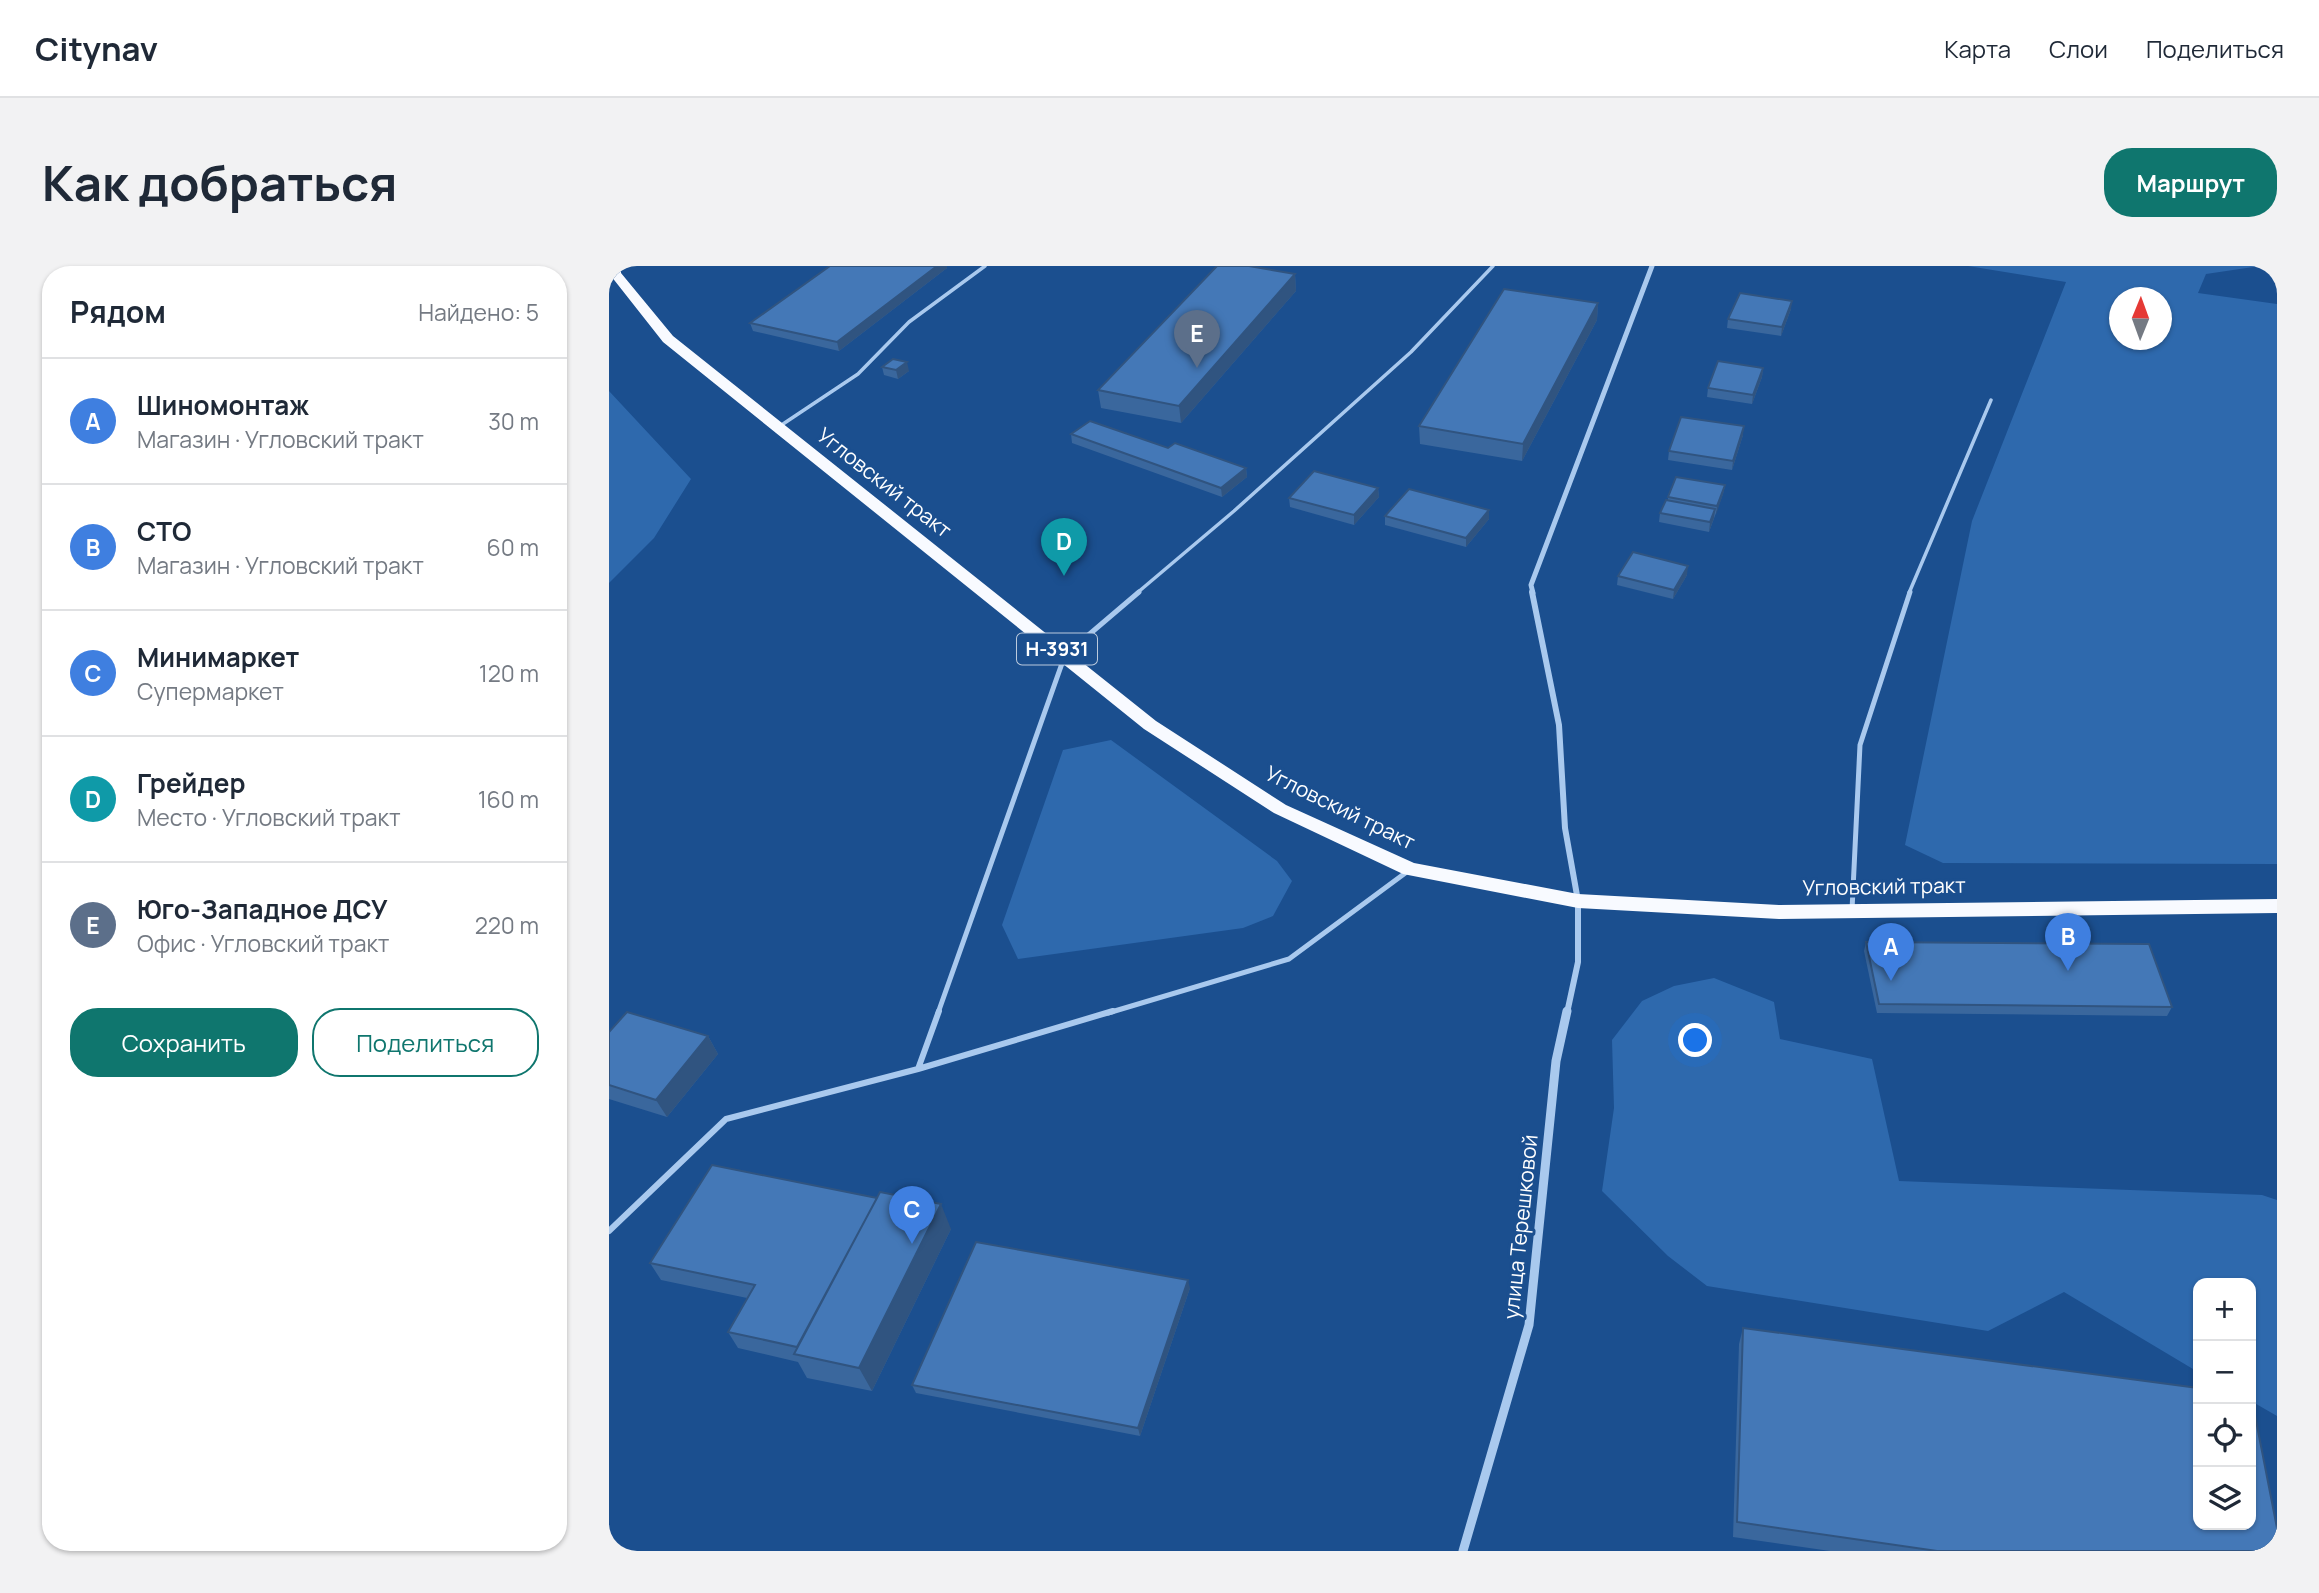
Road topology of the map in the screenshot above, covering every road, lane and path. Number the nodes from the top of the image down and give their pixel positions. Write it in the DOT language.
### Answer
graph roads {
  1 [pos="615,266"];
  2 [pos="985,266"];
  3 [pos="1493,266"];
  4 [pos="1651,266"];
  5 [pos="1991,400"];
  6 [pos="777,428"];
  7 [pos="1065,655"];
  8 [pos="1410,869"];
  9 [pos="1578,901"];
  10 [pos="2277,906"];
  11 [pos="1852,910"];
  12 [pos="918,1069"];
  13 [pos="609,1231"];
  14 [pos="1463,1551"];
  1 -- 6 [label="highway, Угловский тракт / Н-3931"];
  2 -- 6 [label="lane"];
  3 -- 7 [label="lane"];
  4 -- 9 [label="street, улица Терешковой"];
  5 -- 11 [label="lane"];
  6 -- 7 [label="highway, Угловский тракт / Н-3931"];
  7 -- 8 [label="highway, Угловский тракт / Н-3931"];
  7 -- 12 [label="lane"];
  8 -- 9 [label="highway, Угловский тракт / Н-3931"];
  8 -- 12 [label="lane"];
  9 -- 11 [label="highway, Угловский тракт / Н-3931"];
  9 -- 14 [label="street, улица Терешковой"];
  10 -- 11 [label="highway, Угловский тракт / Н-3931"];
  12 -- 13 [label="lane"];
}
